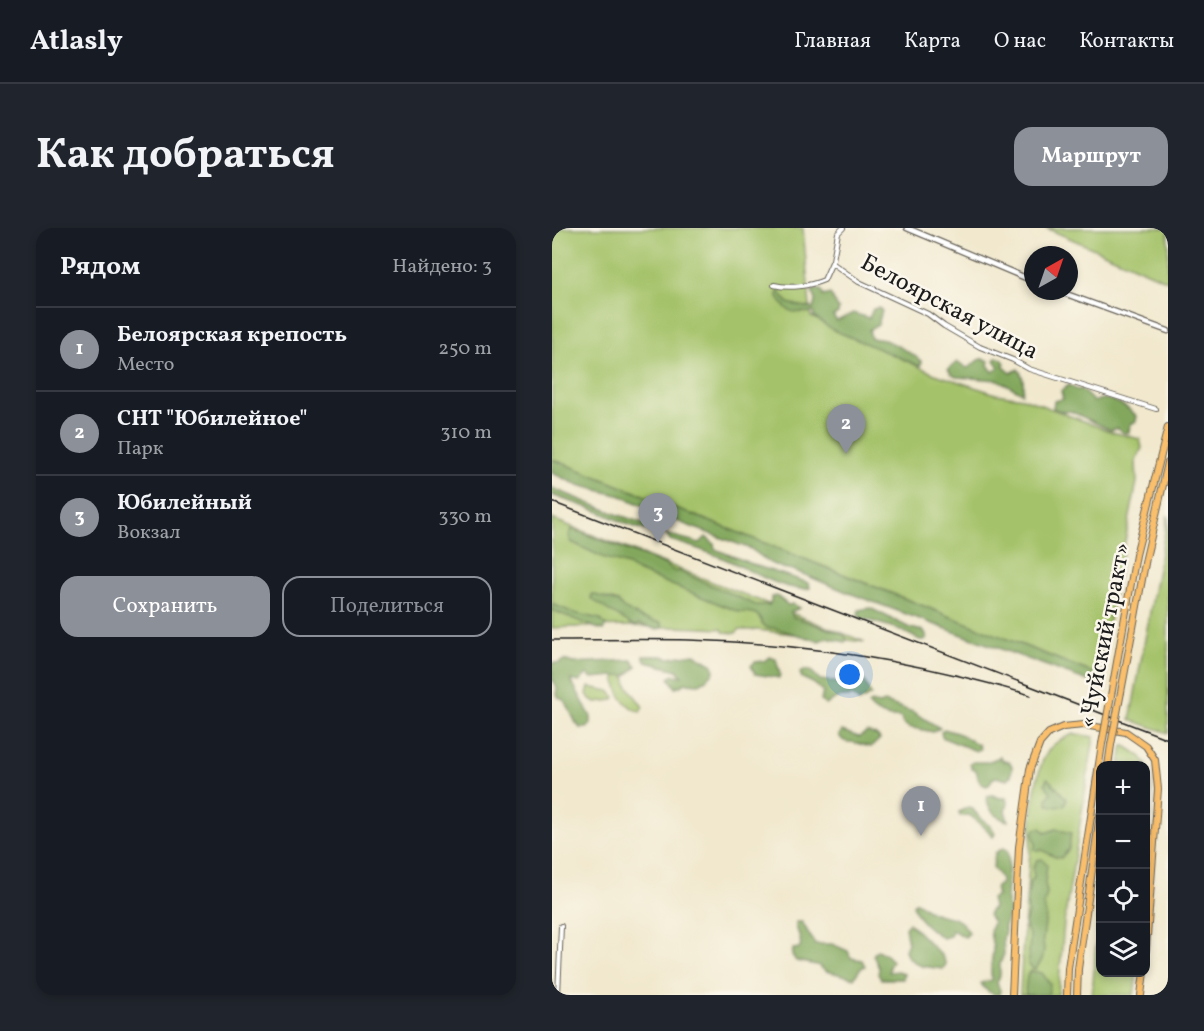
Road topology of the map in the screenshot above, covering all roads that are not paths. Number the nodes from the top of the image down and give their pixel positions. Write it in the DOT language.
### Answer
graph roads {
  1 [pos="843,228"];
  2 [pos="907,228"];
  3 [pos="832,263"];
  4 [pos="1024,277"];
  5 [pos="774,285"];
  6 [pos="1078,298"];
  7 [pos="1168,331"];
  8 [pos="1156,409"];
  9 [pos="1168,427"];
  10 [pos="1168,463"];
  11 [pos="1109,761"];
  12 [pos="1096,848"];
  13 [pos="1148,923"];
  14 [pos="561,926"];
  15 [pos="1143,977"];
  16 [pos="558,995"];
  17 [pos="1012,995"];
  18 [pos="1067,995"];
  19 [pos="1077,995"];
  20 [pos="1141,995"];
  1 -- 3 [label="street"];
  2 -- 4 [label="street"];
  3 -- 5 [label="street"];
  3 -- 8 [label="street, Белоярская улица"];
  6 -- 7 [label="street"];
  9 -- 18 [label="highway, «Чуйский тракт», bridge"];
  10 -- 11 [label="highway, «Чуйский тракт», bridge"];
  12 -- 19 [label="highway"];
  13 -- 17 [label="highway"];
  14 -- 16 [label="street"];
  15 -- 20 [label="highway"];
}
